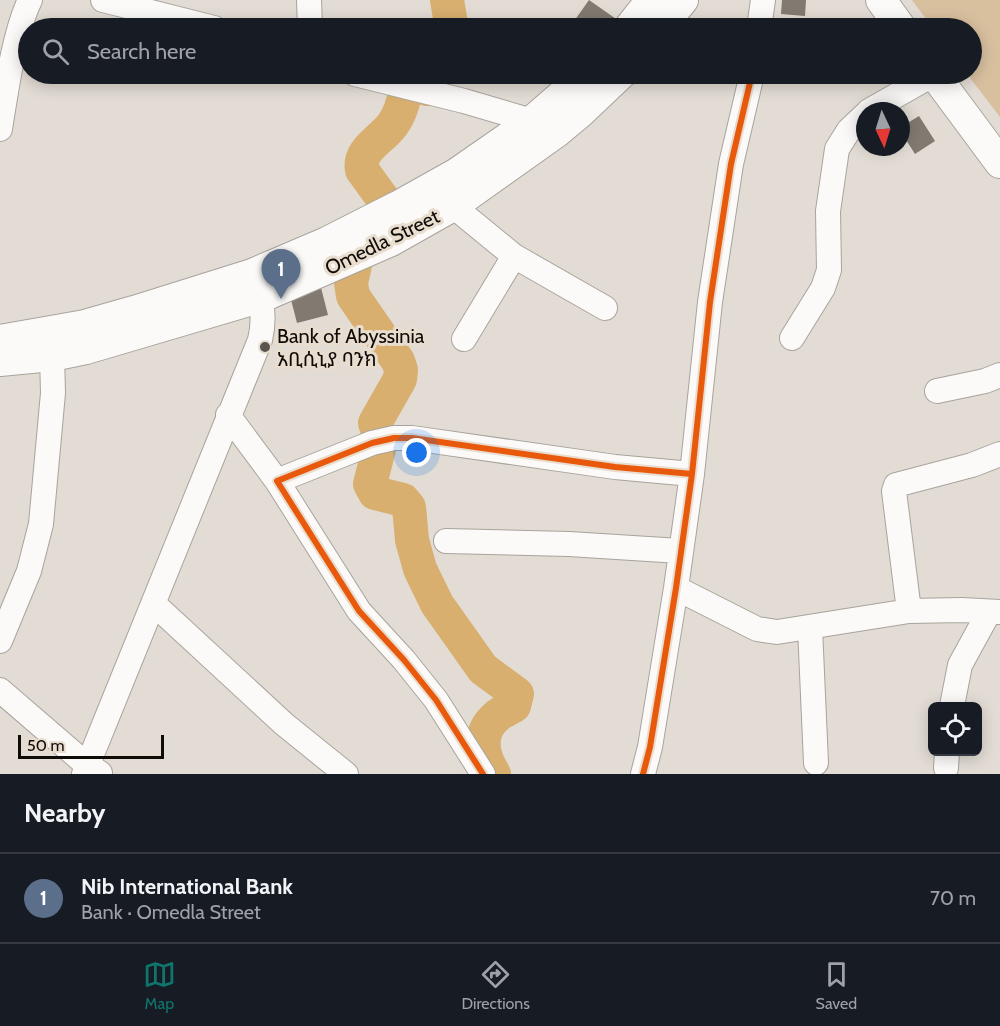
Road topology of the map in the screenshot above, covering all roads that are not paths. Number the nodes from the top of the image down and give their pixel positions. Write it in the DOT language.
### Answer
graph roads {
  1 [pos="30,0"];
  2 [pos="104,0"];
  3 [pos="309,0"];
  4 [pos="651,0"];
  5 [pos="683,0"];
  6 [pos="763,0"];
  7 [pos="881,0"];
  8 [pos="23,18"];
  9 [pos="174,18"];
  10 [pos="310,18"];
  11 [pos="637,18"];
  12 [pos="668,18"];
  13 [pos="760,18"];
  14 [pos="894,18"];
  15 [pos="18,36"];
  16 [pos="395,84"];
  17 [pos="575,84"];
  18 [pos="610,84"];
  19 [pos="750,84"];
  20 [pos="916,84"];
  21 [pos="941,84"];
  22 [pos="885,102"];
  23 [pos="532,121"];
  24 [pos="856,123"];
  25 [pos="0,129"];
  26 [pos="1000,163"];
  27 [pos="453,206"];
  28 [pos="514,256"];
  29 [pos="257,285"];
  30 [pos="605,308"];
  31 [pos="792,338"];
  32 [pos="464,339"];
  33 [pos="0,340"];
  34 [pos="52,356"];
  35 [pos="0,362"];
  36 [pos="1000,375"];
  37 [pos="937,391"];
  38 [pos="228,415"];
  39 [pos="1000,454"];
  40 [pos="692,474"];
  41 [pos="277,481"];
  42 [pos="446,541"];
  43 [pos="680,551"];
  44 [pos="676,588"];
  45 [pos="154,604"];
  46 [pos="909,611"];
  47 [pos="995,612"];
  48 [pos="810,628"];
  49 [pos="0,641"];
  50 [pos="0,690"];
  51 [pos="952,702"];
  52 [pos="816,763"];
  53 [pos="91,771"];
  54 [pos="346,774"];
  55 [pos="483,774"];
  56 [pos="643,774"];
  1 -- 8 [label="street"];
  2 -- 9 [label="street"];
  3 -- 10 [label="street"];
  4 -- 11 [label="main road"];
  5 -- 12 [label="main road"];
  6 -- 13 [label="street"];
  7 -- 14 [label="main road"];
  15 -- 25 [label="street"];
  16 -- 23 [label="street"];
  17 -- 23 [label="main road"];
  18 -- 27 [label="main road, Omedla Street"];
  19 -- 40 [label="street"];
  20 -- 22 [label="street"];
  21 -- 26 [label="main road"];
  23 -- 29 [label="main road"];
  24 -- 31 [label="street"];
  27 -- 28 [label="street"];
  27 -- 29 [label="main road, Omedla Street"];
  28 -- 30 [label="street"];
  28 -- 32 [label="street"];
  29 -- 33 [label="main road"];
  29 -- 34 [label="main road, Omedla Street"];
  29 -- 38 [label="street"];
  34 -- 35 [label="main road, Omedla Street"];
  34 -- 49 [label="street"];
  36 -- 37 [label="street"];
  38 -- 41 [label="street"];
  38 -- 45 [label="street"];
  39 -- 46 [label="street"];
  40 -- 41 [label="street"];
  40 -- 43 [label="street"];
  41 -- 55 [label="street"];
  42 -- 43 [label="street"];
  43 -- 44 [label="street"];
  44 -- 48 [label="street"];
  44 -- 56 [label="street"];
  45 -- 53 [label="street"];
  45 -- 54 [label="street"];
  46 -- 47 [label="street"];
  46 -- 48 [label="street"];
  47 -- 51 [label="street"];
  48 -- 52 [label="street"];
  50 -- 53 [label="street"];
}
